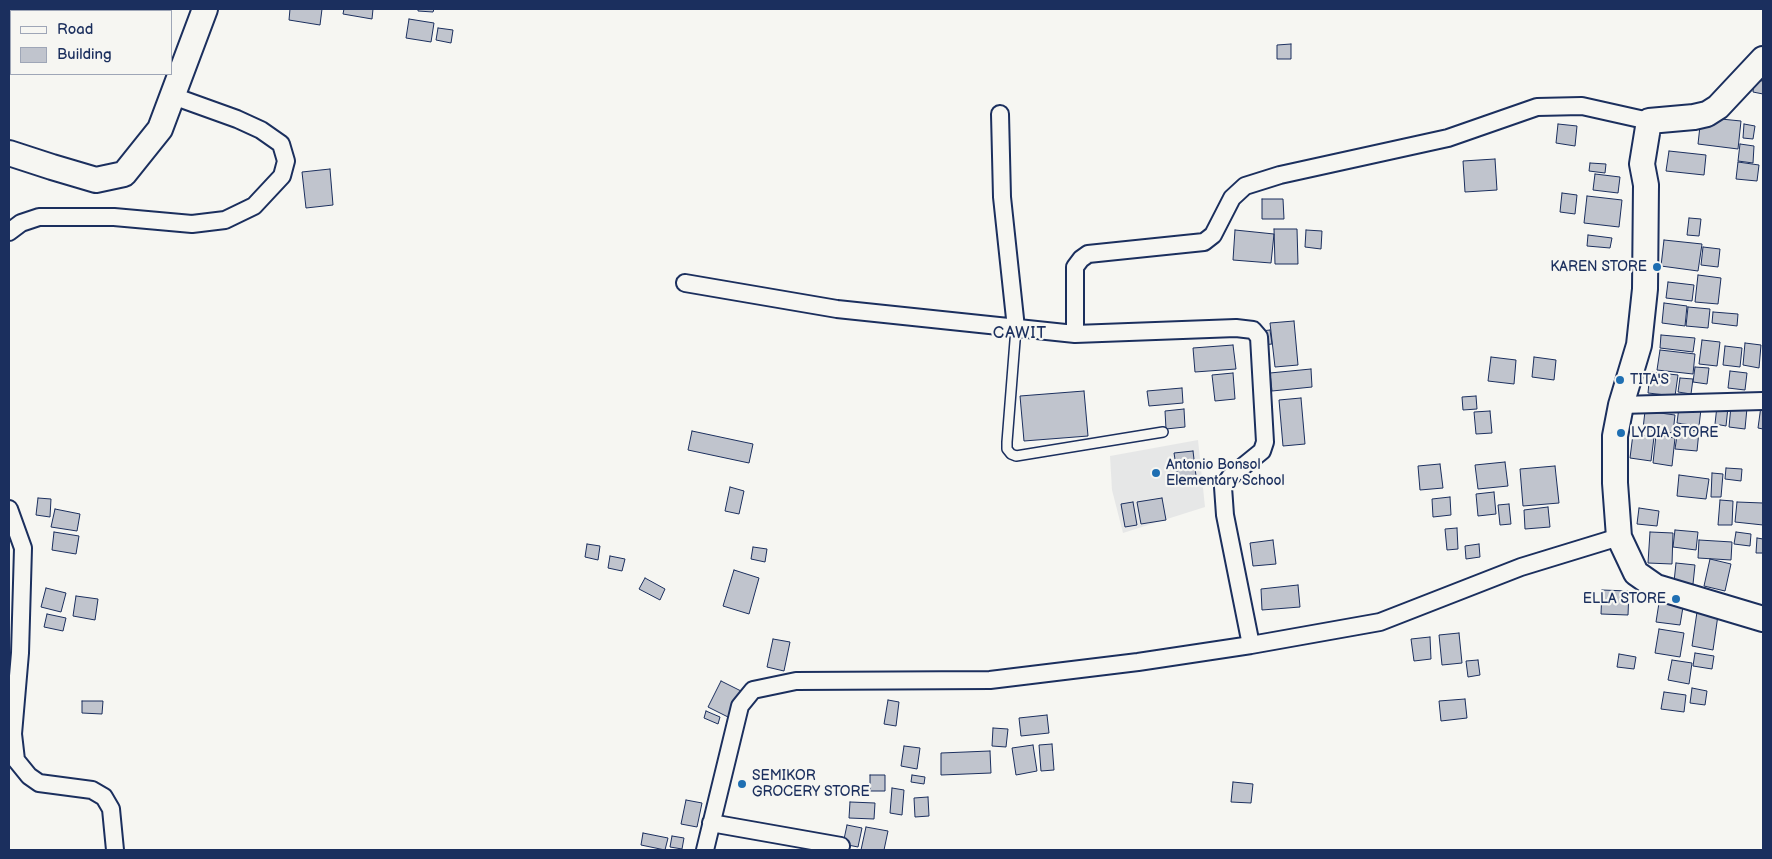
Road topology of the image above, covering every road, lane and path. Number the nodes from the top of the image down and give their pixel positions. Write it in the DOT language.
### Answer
graph roads {
  1 [pos="205,9"];
  2 [pos="1763,59"];
  3 [pos="172,96"];
  4 [pos="1000,114"];
  5 [pos="1649,121"];
  6 [pos="9,153"];
  7 [pos="9,232"];
  8 [pos="685,282"];
  9 [pos="1016,328"];
  10 [pos="1075,334"];
  11 [pos="1763,401"];
  12 [pos="1621,405"];
  13 [pos="1163,432"];
  14 [pos="9,509"];
  15 [pos="1619,537"];
  16 [pos="1763,619"];
  17 [pos="1251,645"];
  18 [pos="711,824"];
  19 [pos="840,846"];
  20 [pos="115,850"];
  21 [pos="705,850"];
  1 -- 3 [label="street"];
  2 -- 5 [label="street"];
  3 -- 6 [label="street"];
  3 -- 7 [label="street"];
  4 -- 9 [label="street"];
  5 -- 10 [label="street"];
  5 -- 12 [label="street"];
  8 -- 9 [label="street"];
  9 -- 10 [label="street"];
  9 -- 13 [label="lane"];
  10 -- 17 [label="street"];
  11 -- 12 [label="street"];
  12 -- 15 [label="street"];
  14 -- 20 [label="street"];
  15 -- 16 [label="street"];
  15 -- 17 [label="street"];
  17 -- 18 [label="street"];
  18 -- 19 [label="street"];
  18 -- 21 [label="street"];
}
